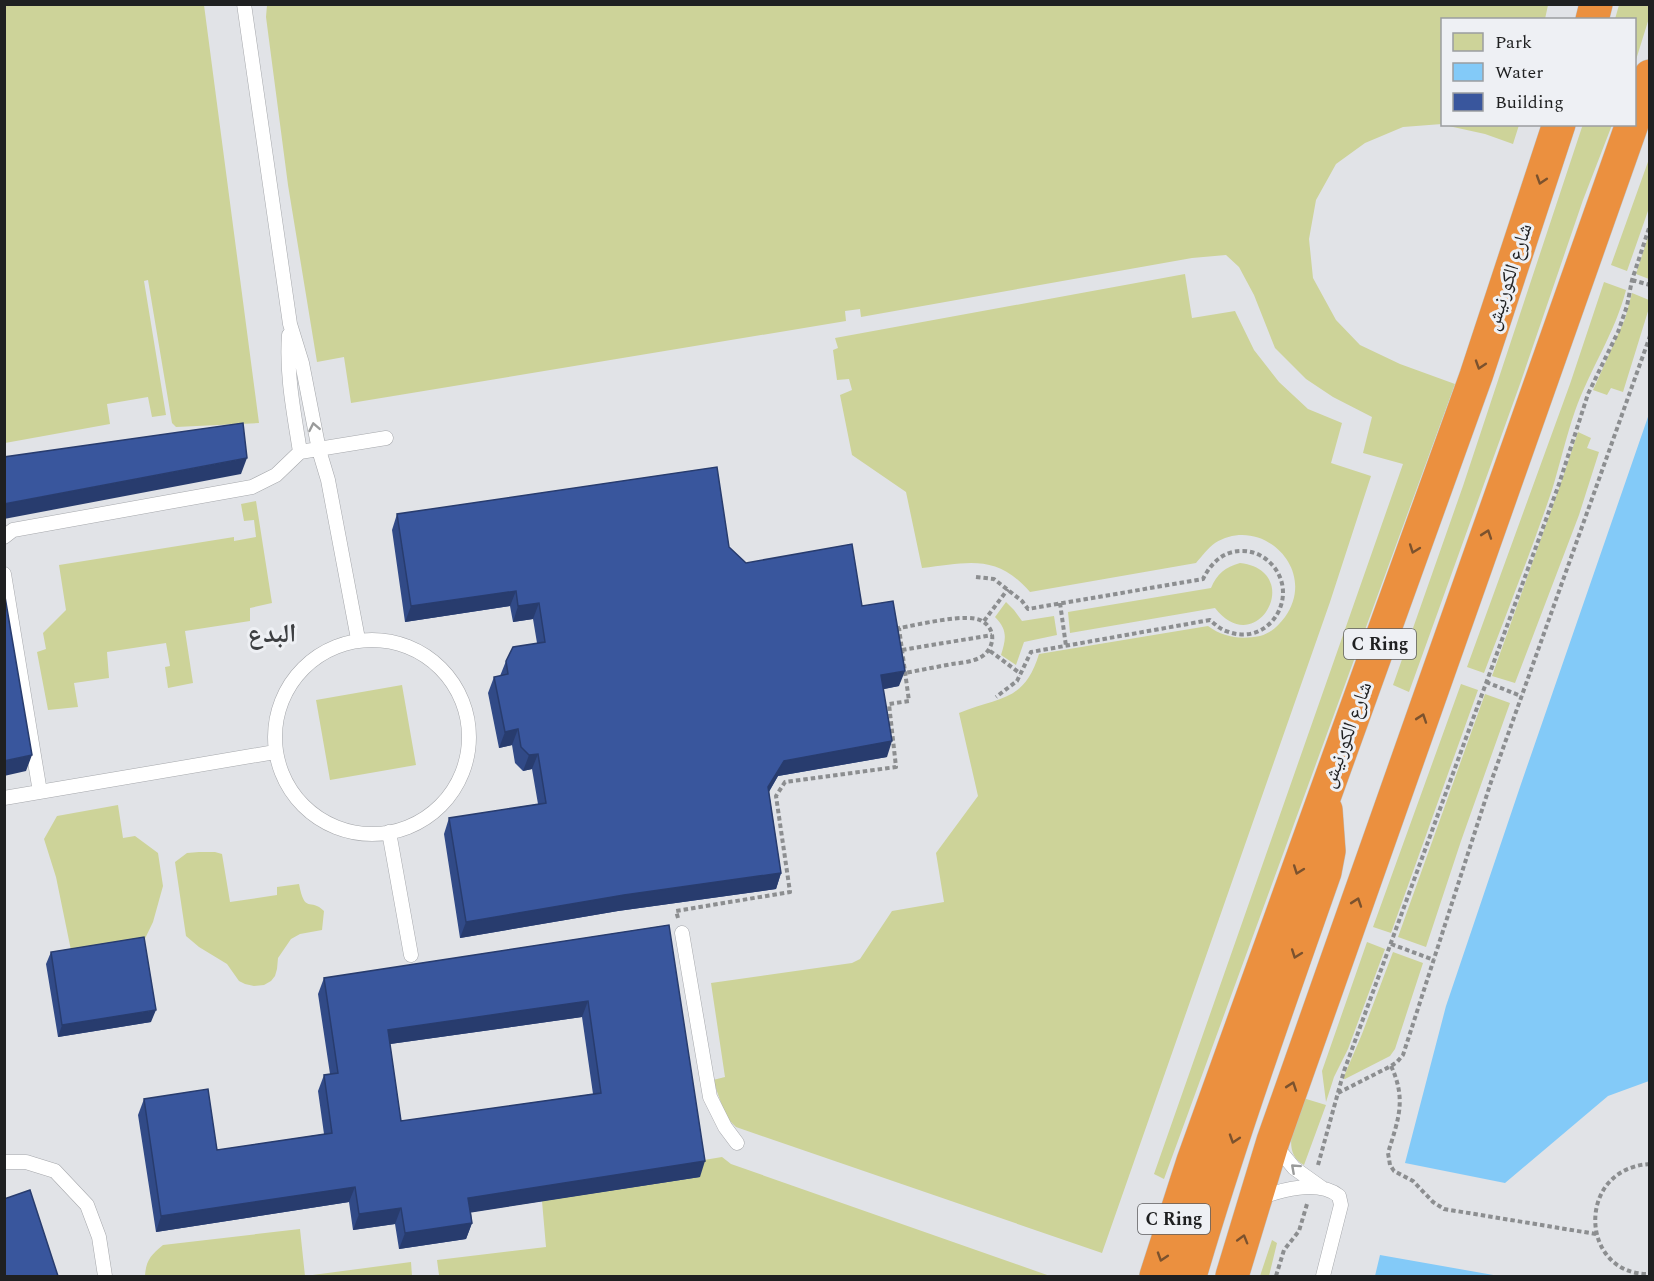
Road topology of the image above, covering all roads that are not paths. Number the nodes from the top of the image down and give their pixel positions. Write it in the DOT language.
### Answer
graph roads {
  1 [pos="245,6"];
  2 [pos="1650,76"];
  3 [pos="1636,115"];
  4 [pos="1559,126"];
  5 [pos="1631,126"];
  6 [pos="290,324"];
  7 [pos="386,438"];
  8 [pos="319,450"];
  9 [pos="300,452"];
  10 [pos="4,537"];
  11 [pos="4,574"];
  12 [pos="358,639"];
  13 [pos="275,752"];
  14 [pos="40,792"];
  15 [pos="1325,796"];
  16 [pos="4,798"];
  17 [pos="389,832"];
  18 [pos="682,933"];
  19 [pos="411,955"];
  20 [pos="1273,1141"];
  21 [pos="737,1143"];
  22 [pos="4,1162"];
  23 [pos="1324,1189"];
  24 [pos="1254,1201"];
  25 [pos="105,1276"];
  26 [pos="1156,1276"];
  27 [pos="1190,1276"];
  28 [pos="1232,1276"];
  29 [pos="1323,1276"];
  1 -- 6 [label="lane"];
  2 -- 3 [label="highway"];
  4 -- 15 [label="highway, شارع الكورنيش / C Ring, one-way"];
  20 -- 5 [label="highway, C Ring, one-way"];
  8 -- 6 [label="lane, one-way"];
  6 -- 9 [label="lane"];
  7 -- 8 [label="lane"];
  8 -- 9 [label="lane"];
  8 -- 12 [label="lane"];
  9 -- 10 [label="lane"];
  11 -- 14 [label="lane"];
  12 -- 13 [label="lane"];
  12 -- 17 [label="lane"];
  13 -- 14 [label="lane"];
  13 -- 17 [label="lane"];
  14 -- 16 [label="lane"];
  15 -- 26 [label="highway, شارع الكورنيش / C Ring, one-way"];
  15 -- 27 [label="highway, one-way"];
  17 -- 19 [label="lane"];
  18 -- 21 [label="lane"];
  23 -- 20 [label="lane, one-way"];
  20 -- 24 [label="highway, C Ring"];
  22 -- 25 [label="lane"];
  23 -- 24 [label="lane"];
  23 -- 29 [label="lane"];
  28 -- 24 [label="highway, C Ring, one-way"];
}
